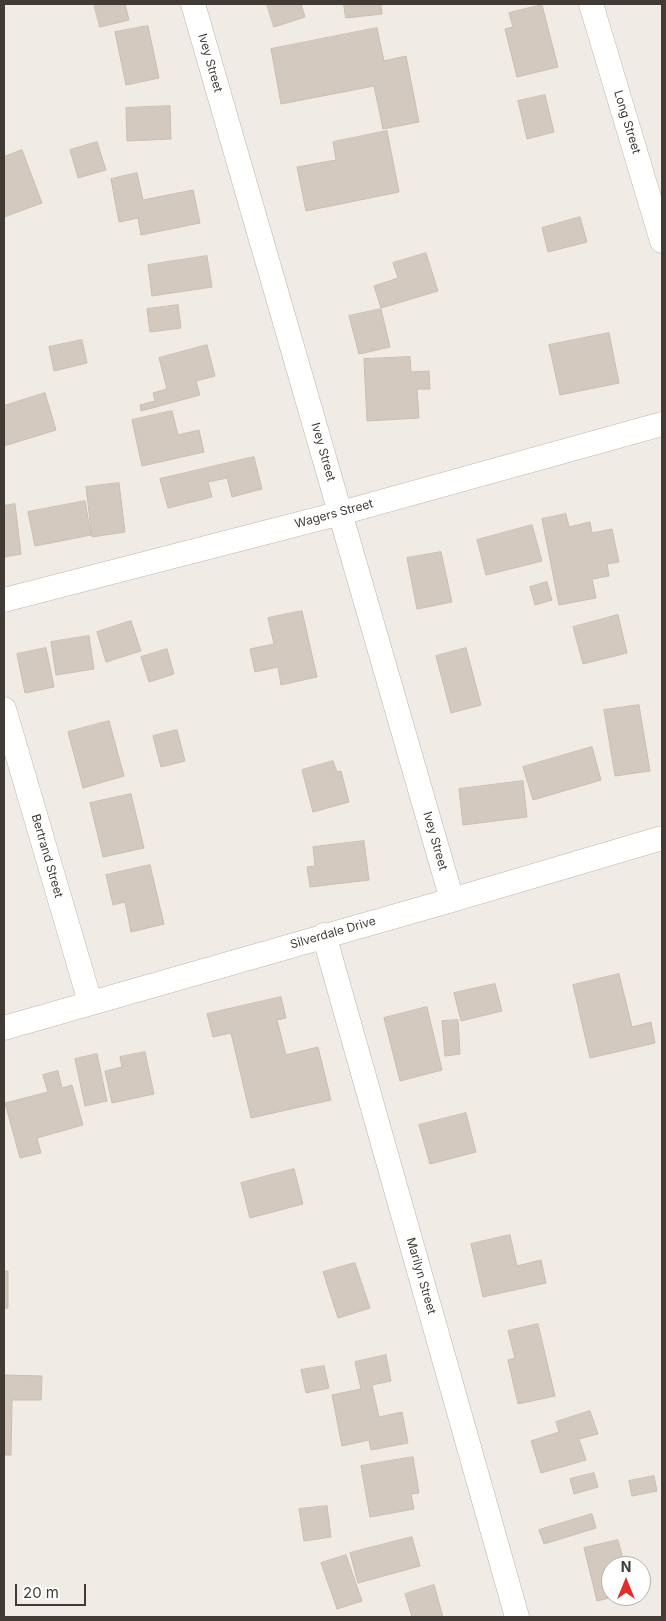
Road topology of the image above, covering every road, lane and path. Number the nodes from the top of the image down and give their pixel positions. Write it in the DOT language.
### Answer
graph roads {
  1 [pos="193,4"];
  2 [pos="591,4"];
  3 [pos="662,241"];
  4 [pos="662,424"];
  5 [pos="341,513"];
  6 [pos="4,600"];
  7 [pos="4,709"];
  8 [pos="662,838"];
  9 [pos="452,900"];
  10 [pos="324,936"];
  11 [pos="90,1002"];
  12 [pos="4,1028"];
  13 [pos="517,1617"];
  1 -- 5 [label="street, Ivey Street"];
  2 -- 3 [label="street, Long Street"];
  4 -- 5 [label="street, Wagers Street"];
  5 -- 6 [label="street, Wagers Street"];
  5 -- 9 [label="street, Ivey Street"];
  7 -- 11 [label="street, Bertrand Street"];
  8 -- 9 [label="street, Silverdale Drive"];
  9 -- 10 [label="street, Silverdale Drive"];
  10 -- 11 [label="street, Silverdale Drive"];
  10 -- 13 [label="street, Marilyn Street"];
  11 -- 12 [label="street, Silverdale Drive"];
}
